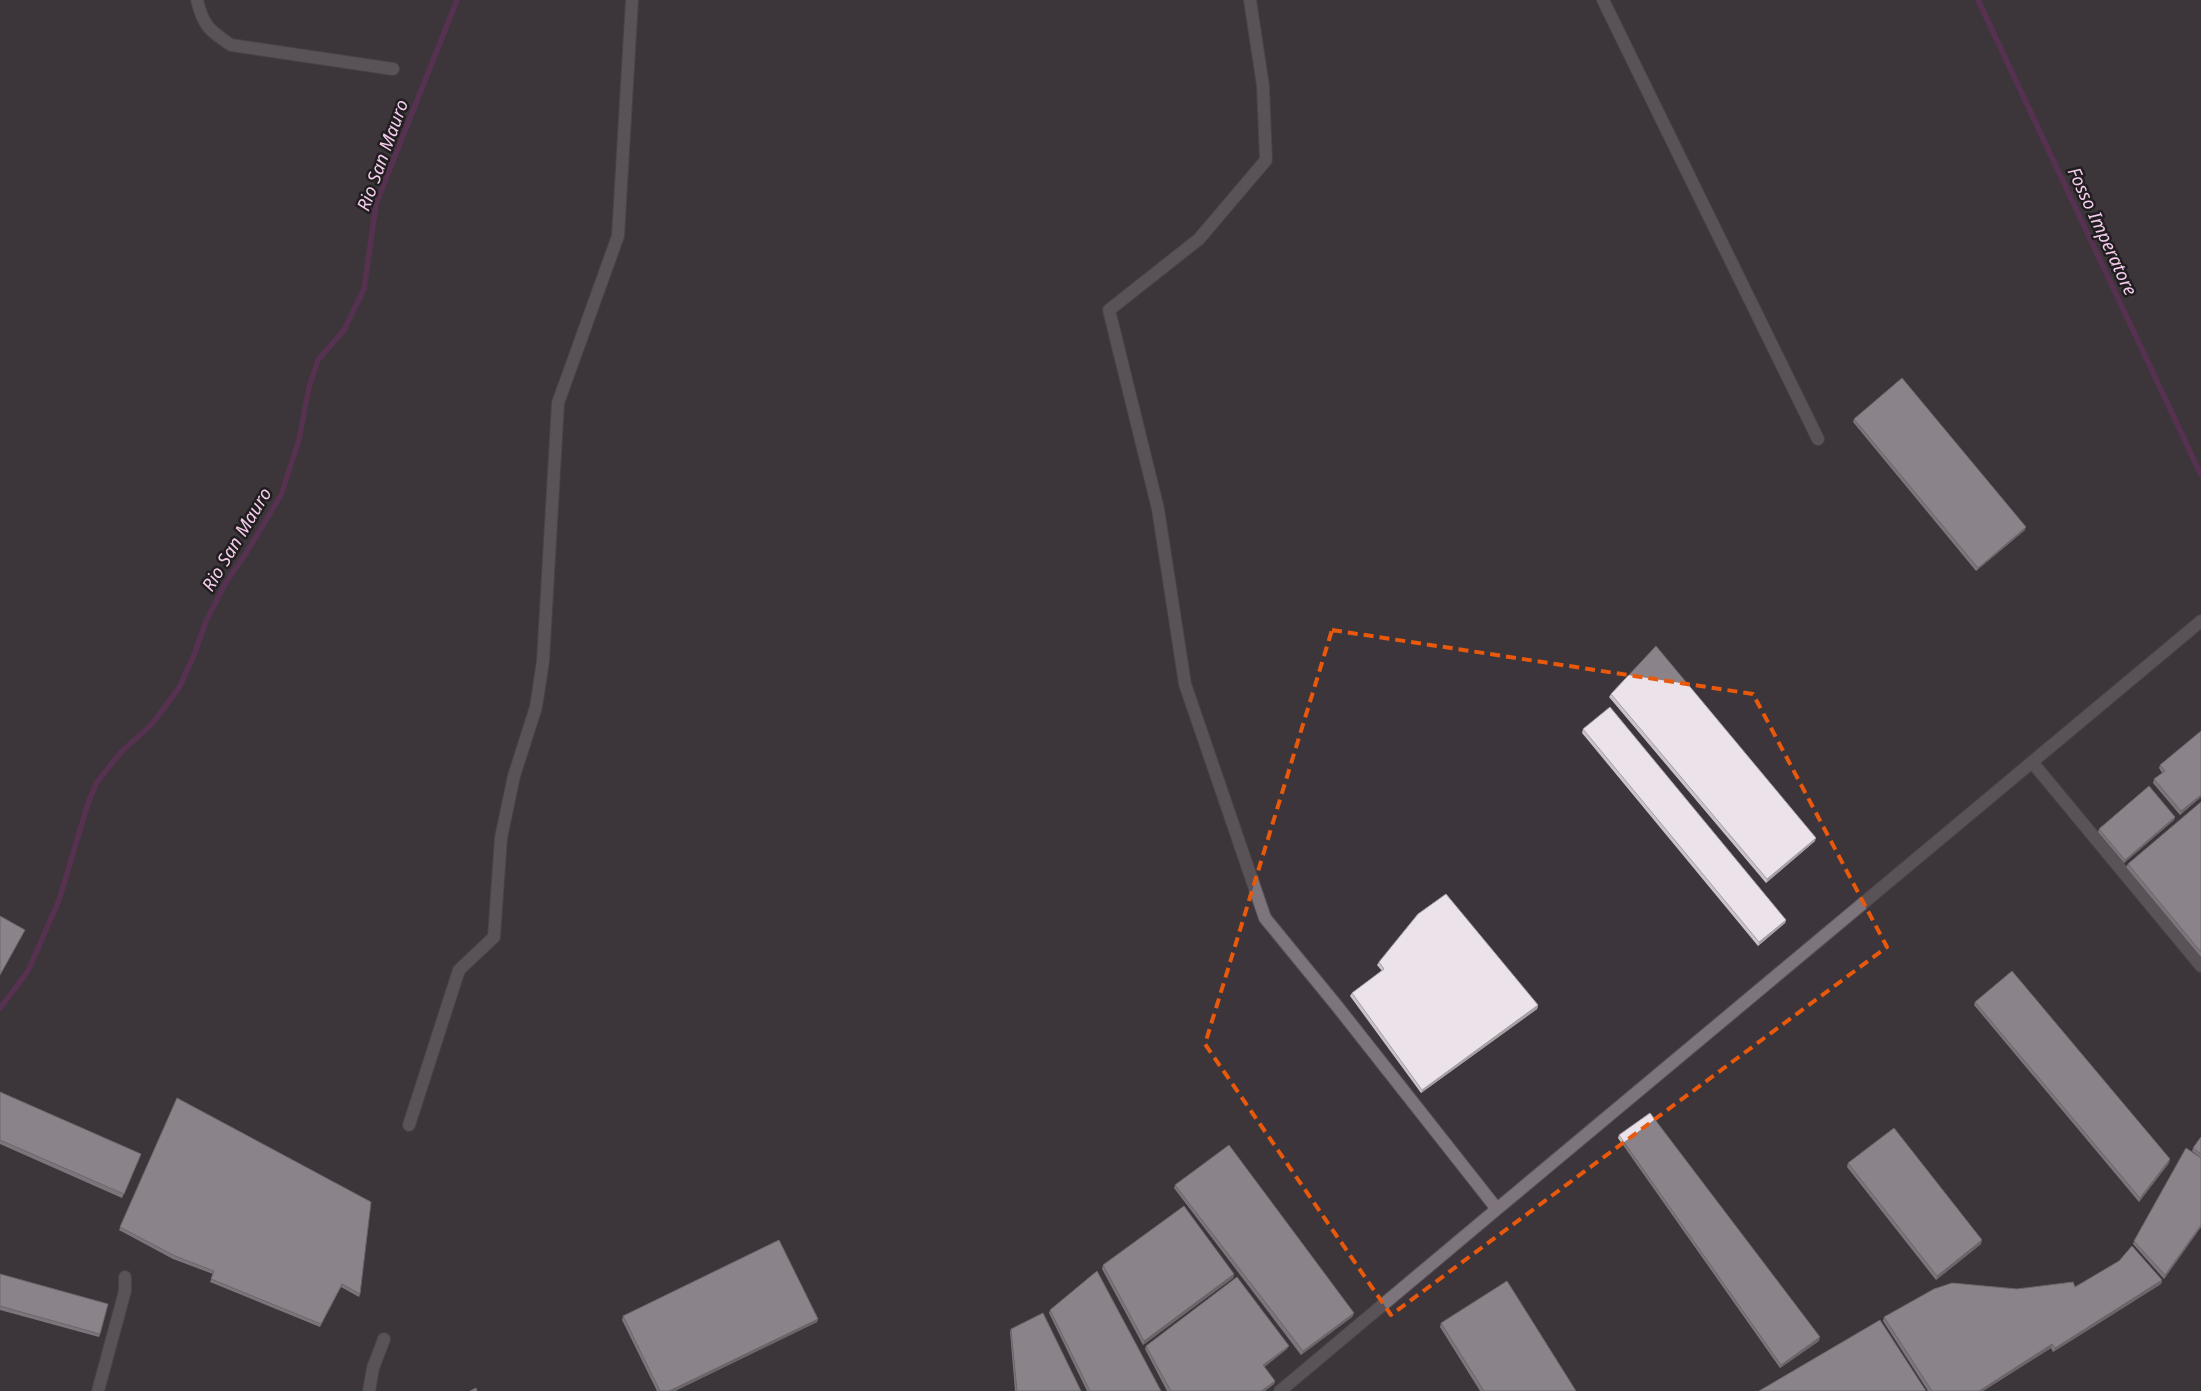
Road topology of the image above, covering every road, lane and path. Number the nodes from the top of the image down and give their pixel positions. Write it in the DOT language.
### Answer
graph roads {
  1 [pos="197,0"];
  2 [pos="632,0"];
  3 [pos="1250,0"];
  4 [pos="1603,0"];
  5 [pos="393,69"];
  6 [pos="1818,439"];
  7 [pos="2201,621"];
  8 [pos="2032,762"];
  9 [pos="2201,966"];
  10 [pos="409,1125"];
  11 [pos="1497,1209"];
  12 [pos="125,1277"];
  13 [pos="384,1339"];
  14 [pos="98,1391"];
  15 [pos="369,1391"];
  16 [pos="1280,1391"];
  1 -- 5 [label="street"];
  2 -- 10 [label="street"];
  3 -- 11 [label="street"];
  4 -- 6 [label="street"];
  7 -- 8 [label="street"];
  8 -- 9 [label="street"];
  8 -- 11 [label="street"];
  11 -- 16 [label="street"];
  12 -- 14 [label="street"];
  13 -- 15 [label="street"];
}
